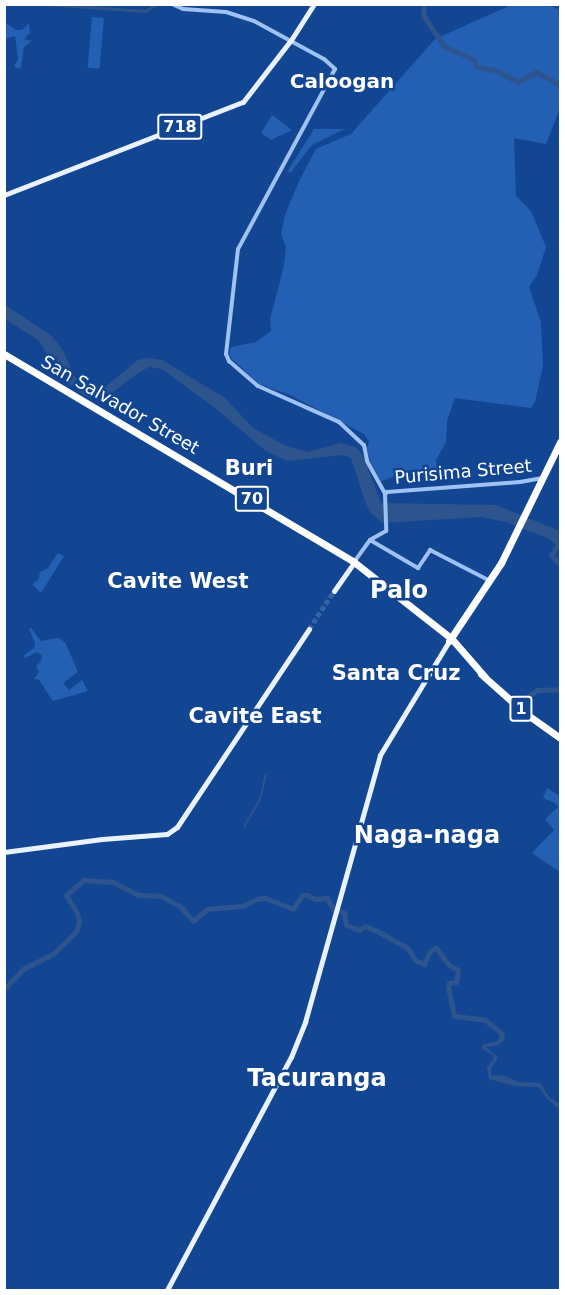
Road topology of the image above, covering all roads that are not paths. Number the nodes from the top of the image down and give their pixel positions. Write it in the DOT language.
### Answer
graph roads {
  1 [pos="172,4"];
  2 [pos="314,4"];
  3 [pos="291,40"];
  4 [pos="4,195"];
  5 [pos="4,354"];
  6 [pos="561,442"];
  7 [pos="543,477"];
  8 [pos="386,494"];
  9 [pos="370,540"];
  10 [pos="354,562"];
  11 [pos="489,580"];
  12 [pos="334,591"];
  13 [pos="309,629"];
  14 [pos="449,639"];
  15 [pos="561,738"];
  16 [pos="4,852"];
  17 [pos="167,1290"];
  1 -- 3 [label="street"];
  2 -- 3 [label="main road, 718"];
  3 -- 4 [label="main road, 718"];
  3 -- 8 [label="street"];
  5 -- 10 [label="highway, San Salvador Street / 70"];
  6 -- 7 [label="highway"];
  7 -- 8 [label="street, Purisima Street"];
  7 -- 11 [label="highway"];
  8 -- 9 [label="street"];
  9 -- 10 [label="street"];
  9 -- 11 [label="street"];
  10 -- 12 [label="main road"];
  10 -- 14 [label="highway, San Salvador Street / 70"];
  11 -- 14 [label="highway"];
  13 -- 16 [label="main road"];
  14 -- 15 [label="highway, San Salvador Street / 1"];
  14 -- 17 [label="main road"];
}
